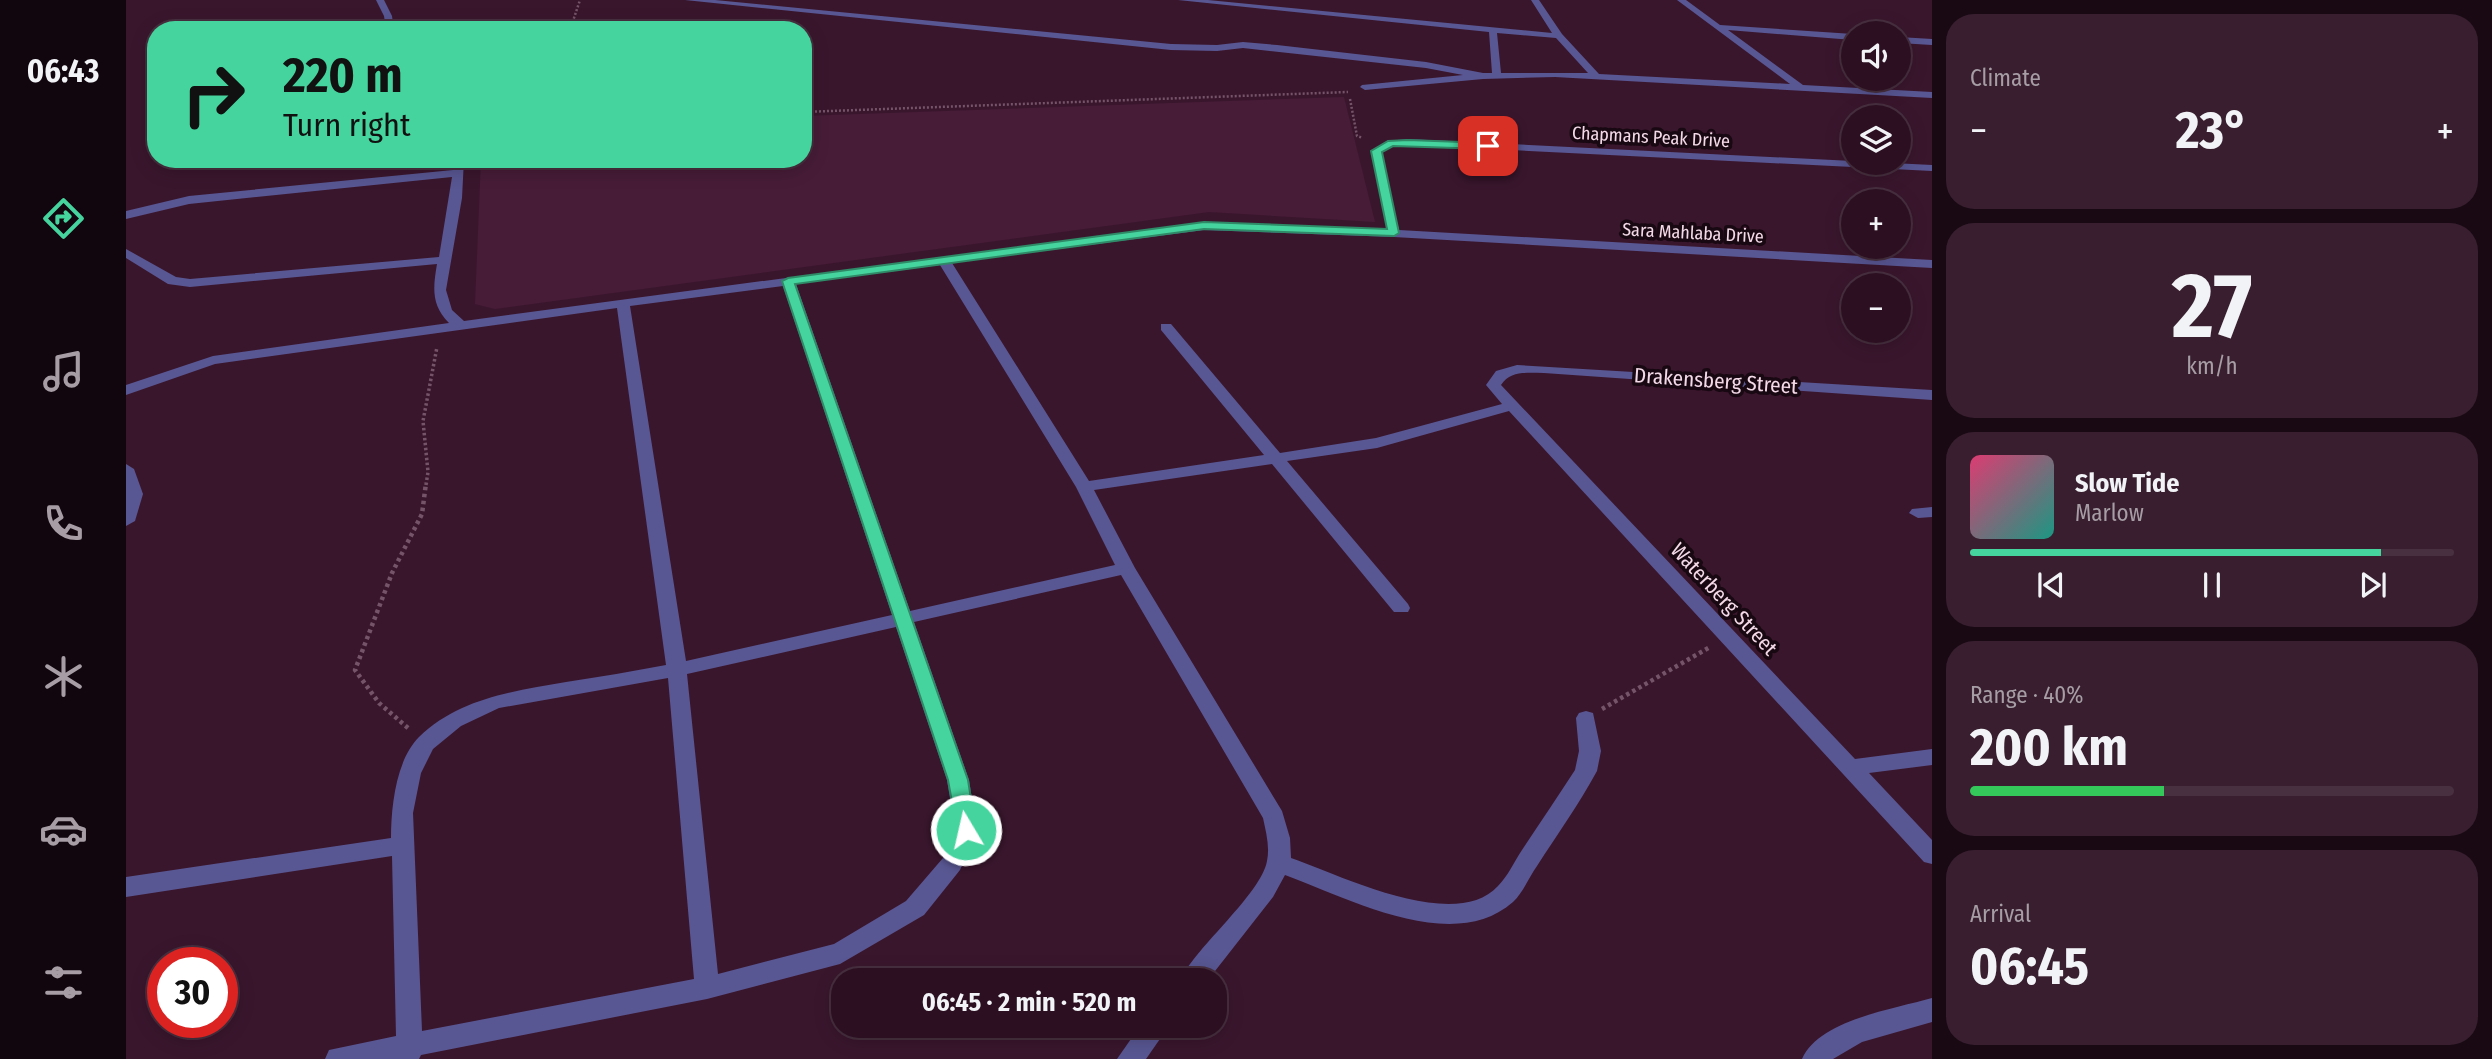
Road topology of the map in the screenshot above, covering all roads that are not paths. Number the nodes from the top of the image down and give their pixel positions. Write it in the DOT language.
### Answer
graph roads {
  1 [pos="380,0"];
  2 [pos="689,0"];
  3 [pos="1182,0"];
  4 [pos="1535,0"];
  5 [pos="1681,0"];
  6 [pos="389,21"];
  7 [pos="1720,27"];
  8 [pos="1493,30"];
  9 [pos="1559,36"];
  10 [pos="1841,36"];
  11 [pos="1911,41"];
  12 [pos="1932,42"];
  13 [pos="1497,75"];
  14 [pos="1595,75"];
  15 [pos="1483,76"];
  16 [pos="1800,86"];
  17 [pos="1365,87"];
  18 [pos="1932,95"];
  19 [pos="442,168"];
  20 [pos="458,168"];
  21 [pos="1930,169"];
  22 [pos="126,215"];
  23 [pos="1394,233"];
  24 [pos="126,253"];
  25 [pos="444,260"];
  26 [pos="944,261"];
  27 [pos="1932,264"];
  28 [pos="788,281"];
  29 [pos="623,303"];
  30 [pos="461,326"];
  31 [pos="1166,327"];
  32 [pos="1501,374"];
  33 [pos="126,390"];
  34 [pos="1932,395"];
  35 [pos="1511,406"];
  36 [pos="1276,457"];
  37 [pos="126,468"];
  38 [pos="1084,487"];
  39 [pos="126,521"];
  40 [pos="1126,568"];
  41 [pos="1401,608"];
  42 [pos="904,618"];
  43 [pos="677,670"];
  44 [pos="1586,718"];
  45 [pos="1932,757"];
  46 [pos="1853,767"];
  47 [pos="402,845"];
  48 [pos="1932,855"];
  49 [pos="1279,863"];
  50 [pos="126,887"];
  51 [pos="1203,968"];
  52 [pos="707,988"];
  53 [pos="1932,1010"];
  54 [pos="1147,1038"];
  55 [pos="408,1053"];
  56 [pos="338,1059"];
  57 [pos="1130,1059"];
  58 [pos="1815,1059"];
  1 -- 6 [label="street"];
  2 -- 15 [label="street"];
  3 -- 8 [label="street"];
  4 -- 9 [label="street"];
  5 -- 7 [label="street"];
  7 -- 10 [label="street"];
  7 -- 16 [label="street"];
  8 -- 9 [label="street"];
  8 -- 13 [label="street"];
  9 -- 14 [label="street"];
  11 -- 12 [label="street"];
  13 -- 14 [label="street"];
  13 -- 15 [label="street"];
  14 -- 16 [label="street"];
  15 -- 17 [label="street"];
  16 -- 18 [label="street"];
  19 -- 22 [label="street"];
  20 -- 25 [label="street"];
  21 -- 23 [label="street, Chapmans Peak Drive"];
  23 -- 26 [label="street"];
  23 -- 27 [label="street, Sara Mahlaba Drive"];
  24 -- 25 [label="street"];
  25 -- 30 [label="street"];
  26 -- 28 [label="street"];
  26 -- 38 [label="street"];
  28 -- 29 [label="street"];
  28 -- 42 [label="street"];
  29 -- 30 [label="street"];
  29 -- 43 [label="street"];
  30 -- 33 [label="street"];
  31 -- 36 [label="street"];
  32 -- 34 [label="street, Drakensberg Street"];
  32 -- 35 [label="street, Waterberg Street"];
  35 -- 36 [label="street"];
  35 -- 46 [label="street, Waterberg Street"];
  36 -- 38 [label="street"];
  36 -- 41 [label="street"];
  37 -- 39 [label="street"];
  38 -- 40 [label="street"];
  40 -- 42 [label="street"];
  40 -- 49 [label="street"];
  42 -- 43 [label="street"];
  42 -- 52 [label="street"];
  43 -- 47 [label="street"];
  43 -- 52 [label="street"];
  44 -- 49 [label="street"];
  45 -- 46 [label="street"];
  46 -- 48 [label="street, Waterberg Street"];
  47 -- 50 [label="street"];
  47 -- 55 [label="street"];
  49 -- 51 [label="street"];
  52 -- 55 [label="street"];
  53 -- 58 [label="street"];
  54 -- 57 [label="street"];
  55 -- 56 [label="street"];
}
